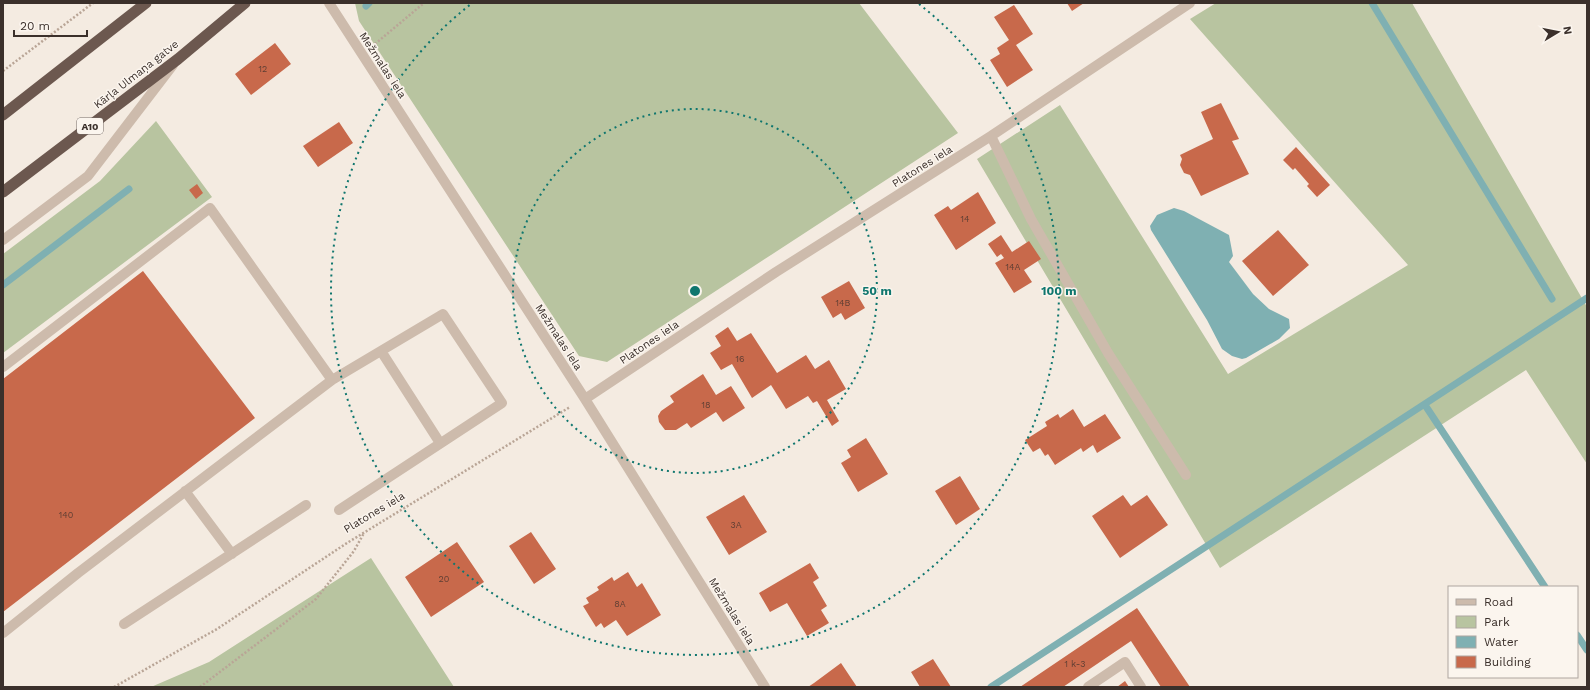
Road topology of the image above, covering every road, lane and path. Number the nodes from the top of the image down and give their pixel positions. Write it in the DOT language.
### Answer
graph roads {
  1 [pos="93,3"];
  2 [pos="146,3"];
  3 [pos="244,3"];
  4 [pos="329,3"];
  5 [pos="424,3"];
  6 [pos="1190,3"];
  7 [pos="362,54"];
  8 [pos="178,59"];
  9 [pos="3,71"];
  10 [pos="3,115"];
  11 [pos="992,136"];
  12 [pos="3,192"];
  13 [pos="3,240"];
  14 [pos="381,351"];
  15 [pos="3,367"];
  16 [pos="332,380"];
  17 [pos="584,399"];
  18 [pos="440,443"];
  19 [pos="1186,475"];
  20 [pos="186,491"];
  21 [pos="306,505"];
  22 [pos="339,510"];
  23 [pos="364,533"];
  24 [pos="232,554"];
  25 [pos="124,624"];
  26 [pos="3,633"];
  27 [pos="114,687"];
  28 [pos="200,687"];
  29 [pos="765,687"];
  30 [pos="1088,687"];
  31 [pos="1141,687"];
  1 -- 9 [label="path"];
  2 -- 10 [label="highway"];
  3 -- 8 [label="highway, Kārļa Ulmaņa gatve / A10"];
  4 -- 7 [label="street, Mežmalas iela"];
  5 -- 7 [label="path"];
  6 -- 11 [label="street, Platones iela"];
  7 -- 17 [label="street, Mežmalas iela"];
  8 -- 12 [label="highway, Kārļa Ulmaņa gatve / A10"];
  8 -- 13 [label="street"];
  11 -- 17 [label="street, Platones iela"];
  11 -- 19 [label="street"];
  14 -- 16 [label="street"];
  14 -- 18 [label="street"];
  14 -- 18 [label="street"];
  15 -- 16 [label="street"];
  16 -- 20 [label="street"];
  17 -- 23 [label="path, Platones iela"];
  17 -- 29 [label="street, Mežmalas iela"];
  18 -- 22 [label="street"];
  20 -- 24 [label="street"];
  20 -- 26 [label="street"];
  21 -- 24 [label="street"];
  23 -- 27 [label="path, Platones iela"];
  23 -- 28 [label="path"];
  24 -- 25 [label="street"];
  30 -- 31 [label="street"];
}
